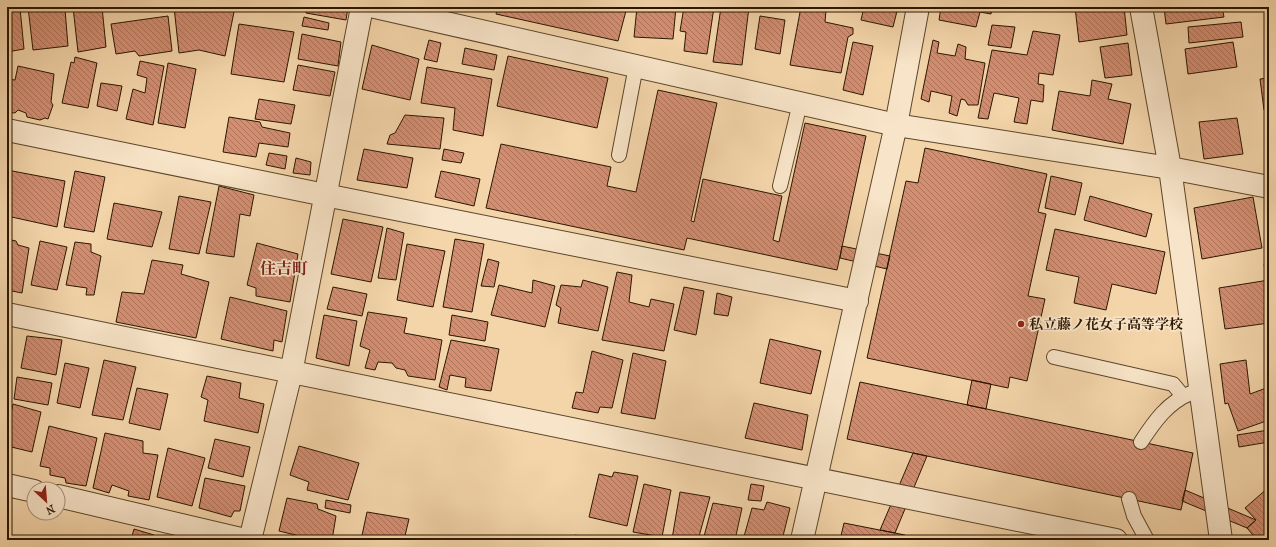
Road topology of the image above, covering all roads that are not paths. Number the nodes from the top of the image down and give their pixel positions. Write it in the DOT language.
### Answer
graph roads {
  1 [pos="362,7"];
  2 [pos="375,7"];
  3 [pos="918,7"];
  4 [pos="1141,7"];
  5 [pos="636,66"];
  6 [pos="800,104"];
  7 [pos="896,125"];
  8 [pos="7,130"];
  9 [pos="619,155"];
  10 [pos="1170,168"];
  11 [pos="780,186"];
  12 [pos="1269,187"];
  13 [pos="324,195"];
  14 [pos="857,301"];
  15 [pos="7,314"];
  16 [pos="1054,358"];
  17 [pos="291,373"];
  18 [pos="1192,392"];
  19 [pos="1142,442"];
  20 [pos="816,480"];
  21 [pos="7,484"];
  22 [pos="26,489"];
  23 [pos="66,498"];
  24 [pos="1129,499"];
  25 [pos="245,540"];
  26 [pos="250,540"];
  27 [pos="802,540"];
  28 [pos="1116,540"];
  29 [pos="1147,540"];
  30 [pos="1221,540"];
  1 -- 13 [label="street"];
  2 -- 5 [label="street"];
  3 -- 7 [label="street"];
  4 -- 10 [label="street"];
  5 -- 6 [label="street"];
  5 -- 9 [label="lane"];
  6 -- 7 [label="street"];
  6 -- 11 [label="lane"];
  7 -- 10 [label="street"];
  7 -- 14 [label="street"];
  8 -- 13 [label="street"];
  10 -- 12 [label="street"];
  10 -- 18 [label="street"];
  13 -- 14 [label="street"];
  13 -- 17 [label="street"];
  14 -- 20 [label="street"];
  15 -- 17 [label="street"];
  16 -- 18 [label="lane"];
  17 -- 20 [label="street"];
  17 -- 26 [label="street"];
  18 -- 19 [label="lane"];
  18 -- 30 [label="street"];
  20 -- 27 [label="street"];
  20 -- 28 [label="street"];
  21 -- 22 [label="street"];
  23 -- 25 [label="street"];
  24 -- 29 [label="lane"];
}
